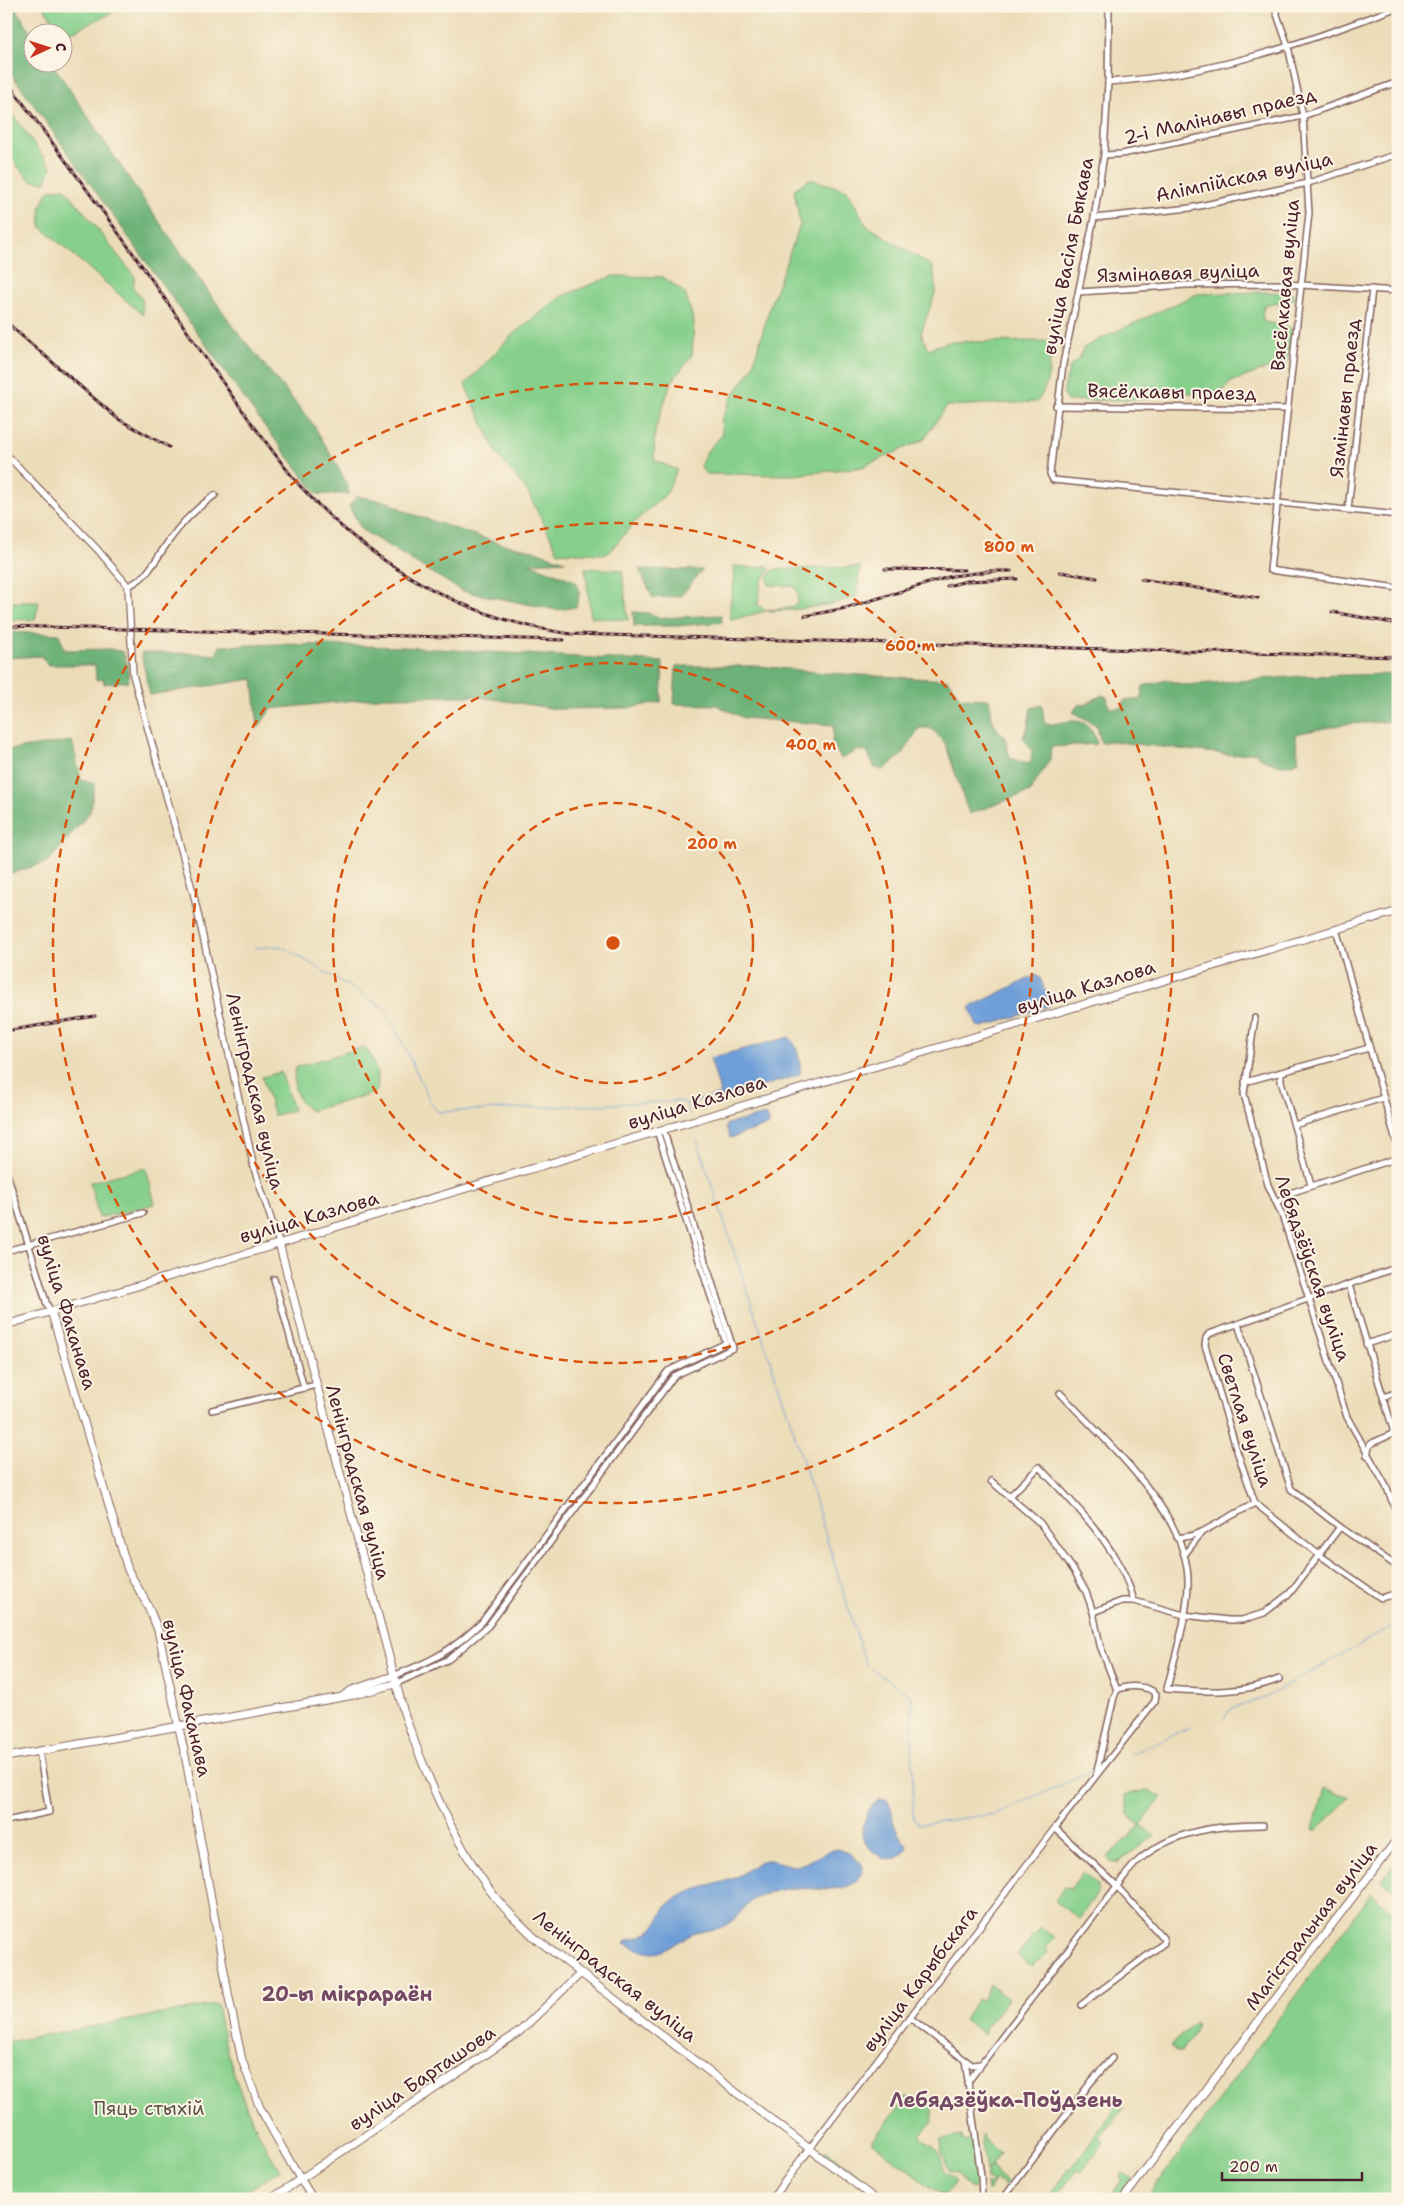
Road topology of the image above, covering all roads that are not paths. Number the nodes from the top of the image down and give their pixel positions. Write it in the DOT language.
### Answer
graph roads {
  1 [pos="1109,6"];
  2 [pos="1274,6"];
  3 [pos="1398,7"];
  4 [pos="1288,46"];
  5 [pos="1108,82"];
  6 [pos="1398,82"];
  7 [pos="1303,116"];
  8 [pos="1398,154"];
  9 [pos="1104,156"];
  10 [pos="1308,183"];
  11 [pos="1094,218"];
  12 [pos="1302,284"];
  13 [pos="1372,289"];
  14 [pos="1398,291"];
  15 [pos="1080,292"];
  16 [pos="1056,406"];
  17 [pos="1287,409"];
  18 [pos="6,454"];
  19 [pos="215,495"];
  20 [pos="1278,503"];
  21 [pos="1348,510"];
  22 [pos="1398,515"];
  23 [pos="128,586"];
  24 [pos="1398,588"];
  25 [pos="1398,911"];
  26 [pos="1336,929"];
  27 [pos="1255,1018"];
  28 [pos="1369,1048"];
  29 [pos="1281,1072"];
  30 [pos="1245,1082"];
  31 [pos="1383,1098"];
  32 [pos="1294,1125"];
  33 [pos="660,1130"];
  34 [pos="1398,1148"];
  35 [pos="1398,1158"];
  36 [pos="6,1170"];
  37 [pos="1311,1185"];
  38 [pos="1277,1203"];
  39 [pos="143,1213"];
  40 [pos="279,1243"];
  41 [pos="29,1244"];
  42 [pos="6,1251"];
  43 [pos="1398,1267"];
  44 [pos="274,1279"];
  45 [pos="1349,1285"];
  46 [pos="1309,1300"];
  47 [pos="51,1311"];
  48 [pos="1238,1324"];
  49 [pos="6,1325"];
  50 [pos="1398,1334"];
  51 [pos="1366,1344"];
  52 [pos="316,1385"];
  53 [pos="304,1388"];
  54 [pos="1398,1392"];
  55 [pos="1060,1393"];
  56 [pos="1383,1397"];
  57 [pos="212,1410"];
  58 [pos="1367,1455"];
  59 [pos="991,1481"];
  60 [pos="1010,1496"];
  61 [pos="1255,1502"];
  62 [pos="1398,1516"];
  63 [pos="1340,1527"];
  64 [pos="1202,1532"];
  65 [pos="1177,1538"];
  66 [pos="1185,1554"];
  67 [pos="1318,1554"];
  68 [pos="1398,1567"];
  69 [pos="1398,1593"];
  70 [pos="1134,1601"];
  71 [pos="1093,1612"];
  72 [pos="1184,1615"];
  73 [pos="1280,1678"];
  74 [pos="394,1680"];
  75 [pos="1167,1689"];
  76 [pos="1117,1690"];
  77 [pos="1157,1698"];
  78 [pos="179,1727"];
  79 [pos="39,1751"];
  80 [pos="6,1757"];
  81 [pos="1096,1775"];
  82 [pos="6,1821"];
  83 [pos="1263,1825"];
  84 [pos="1055,1828"];
  85 [pos="1398,1838"];
  86 [pos="1117,1886"];
  87 [pos="580,1973"];
  88 [pos="1081,2005"];
  89 [pos="909,2017"];
  90 [pos="1112,2058"];
  91 [pos="964,2060"];
  92 [pos="980,2064"];
  93 [pos="972,2065"];
  94 [pos="965,2069"];
  95 [pos="974,2072"];
  96 [pos="967,2083"];
  97 [pos="810,2148"];
  98 [pos="301,2180"];
  99 [pos="271,2199"];
  100 [pos="314,2199"];
  101 [pos="772,2199"];
  102 [pos="875,2199"];
  103 [pos="982,2199"];
  104 [pos="1003,2199"];
  105 [pos="1123,2199"];
  1 -- 5 [label="street, вуліца Васіля Быкава"];
  2 -- 4 [label="street, Вясёлкавая вуліца"];
  3 -- 4 [label="street"];
  4 -- 5 [label="street"];
  4 -- 7 [label="street, Вясёлкавая вуліца"];
  5 -- 9 [label="street, вуліца Васіля Быкава"];
  6 -- 7 [label="street, 2-і Малінавы праезд"];
  7 -- 9 [label="street, 2-і Малінавы праезд"];
  7 -- 10 [label="street, Вясёлкавая вуліца"];
  8 -- 10 [label="street, Алімпійская вуліца"];
  9 -- 11 [label="street, вуліца Васіля Быкава"];
  10 -- 11 [label="street, Алімпійская вуліца"];
  10 -- 12 [label="street, Вясёлкавая вуліца"];
  11 -- 15 [label="street, вуліца Васіля Быкава"];
  12 -- 13 [label="street, Язмінавая вуліца"];
  12 -- 15 [label="street, Язмінавая вуліца"];
  12 -- 17 [label="street, Вясёлкавая вуліца"];
  13 -- 14 [label="street, Язмінавая вуліца"];
  13 -- 21 [label="street, Язмінавы праезд"];
  15 -- 16 [label="street, вуліца Васіля Быкава"];
  16 -- 17 [label="street, Вясёлкавы праезд"];
  16 -- 20 [label="street, вуліца Васіля Быкава"];
  17 -- 20 [label="street, Вясёлкавая вуліца"];
  18 -- 23 [label="street"];
  19 -- 23 [label="street"];
  20 -- 21 [label="street"];
  20 -- 24 [label="street, Вясёлкавая вуліца"];
  21 -- 22 [label="street"];
  23 -- 40 [label="street, Ленінградская вуліца"];
  25 -- 26 [label="main road, вуліца Казлова"];
  26 -- 28 [label="street"];
  26 -- 33 [label="main road, вуліца Казлова"];
  27 -- 30 [label="street, Лебядзёўская вуліца"];
  28 -- 29 [label="street"];
  28 -- 31 [label="street"];
  29 -- 30 [label="street"];
  29 -- 32 [label="street"];
  30 -- 38 [label="street, Лебядзёўская вуліца"];
  31 -- 32 [label="street"];
  31 -- 34 [label="street"];
  32 -- 37 [label="street"];
  33 -- 40 [label="main road, вуліца Казлова"];
  33 -- 74 [label="street"];
  33 -- 74 [label="street"];
  35 -- 37 [label="street"];
  36 -- 41 [label="street, вуліца Факанава"];
  37 -- 38 [label="street"];
  38 -- 46 [label="street, Лебядзёўская вуліца"];
  39 -- 41 [label="street"];
  40 -- 47 [label="main road, вуліца Казлова"];
  40 -- 52 [label="main road, Ленінградская вуліца"];
  41 -- 42 [label="street"];
  41 -- 47 [label="street, вуліца Факанава"];
  43 -- 45 [label="street, Светлая вуліца"];
  44 -- 53 [label="street"];
  45 -- 46 [label="street, Светлая вуліца"];
  45 -- 51 [label="street"];
  46 -- 48 [label="street, Светлая вуліца"];
  46 -- 58 [label="street, Лебядзёўская вуліца"];
  47 -- 49 [label="main road, вуліца Казлова"];
  47 -- 78 [label="main road, вуліца Факанава"];
  48 -- 61 [label="street, Светлая вуліца"];
  48 -- 63 [label="street"];
  50 -- 51 [label="street"];
  51 -- 56 [label="street"];
  52 -- 53 [label="street"];
  52 -- 74 [label="main road, Ленінградская вуліца"];
  53 -- 57 [label="street"];
  54 -- 56 [label="street"];
  55 -- 65 [label="street"];
  56 -- 58 [label="street"];
  58 -- 62 [label="street, Лебядзёўская вуліца"];
  59 -- 60 [label="street"];
  60 -- 70 [label="street"];
  60 -- 71 [label="street"];
  61 -- 64 [label="street, Светлая вуліца"];
  61 -- 67 [label="street, Светлая вуліца"];
  63 -- 67 [label="street"];
  63 -- 68 [label="street"];
  64 -- 65 [label="street, Светлая вуліца"];
  64 -- 66 [label="street, Светлая вуліца"];
  65 -- 66 [label="street"];
  66 -- 72 [label="street"];
  67 -- 69 [label="street, Светлая вуліца"];
  67 -- 72 [label="street"];
  70 -- 71 [label="street"];
  70 -- 72 [label="street"];
  71 -- 76 [label="street"];
  72 -- 75 [label="street"];
  73 -- 75 [label="street"];
  74 -- 78 [label="main road"];
  74 -- 87 [label="main road, Ленінградская вуліца"];
  75 -- 77 [label="street"];
  76 -- 77 [label="street"];
  76 -- 81 [label="street"];
  77 -- 81 [label="street"];
  78 -- 79 [label="main road"];
  78 -- 98 [label="main road, вуліца Факанава"];
  79 -- 80 [label="main road"];
  79 -- 82 [label="street"];
  81 -- 84 [label="street"];
  83 -- 86 [label="street"];
  84 -- 86 [label="street"];
  84 -- 89 [label="street, вуліца Карыбскага"];
  85 -- 105 [label="main road, Магістральная вуліца"];
  86 -- 88 [label="street"];
  86 -- 92 [label="street"];
  87 -- 97 [label="main road, Ленінградская вуліца"];
  87 -- 98 [label="main road, вуліца Барташова"];
  89 -- 91 [label="street"];
  89 -- 97 [label="street, вуліца Карыбскага"];
  90 -- 104 [label="street"];
  91 -- 93 [label="street"];
  91 -- 94 [label="street"];
  92 -- 93 [label="street"];
  92 -- 95 [label="street"];
  93 -- 94 [label="street"];
  93 -- 95 [label="street"];
  94 -- 95 [label="street"];
  94 -- 96 [label="street"];
  95 -- 96 [label="street"];
  96 -- 103 [label="street"];
  97 -- 101 [label="main road"];
  97 -- 102 [label="main road, Ленінградская вуліца"];
  98 -- 99 [label="main road, вуліца Барташова"];
  98 -- 100 [label="main road, вуліца Факанава"];
}
